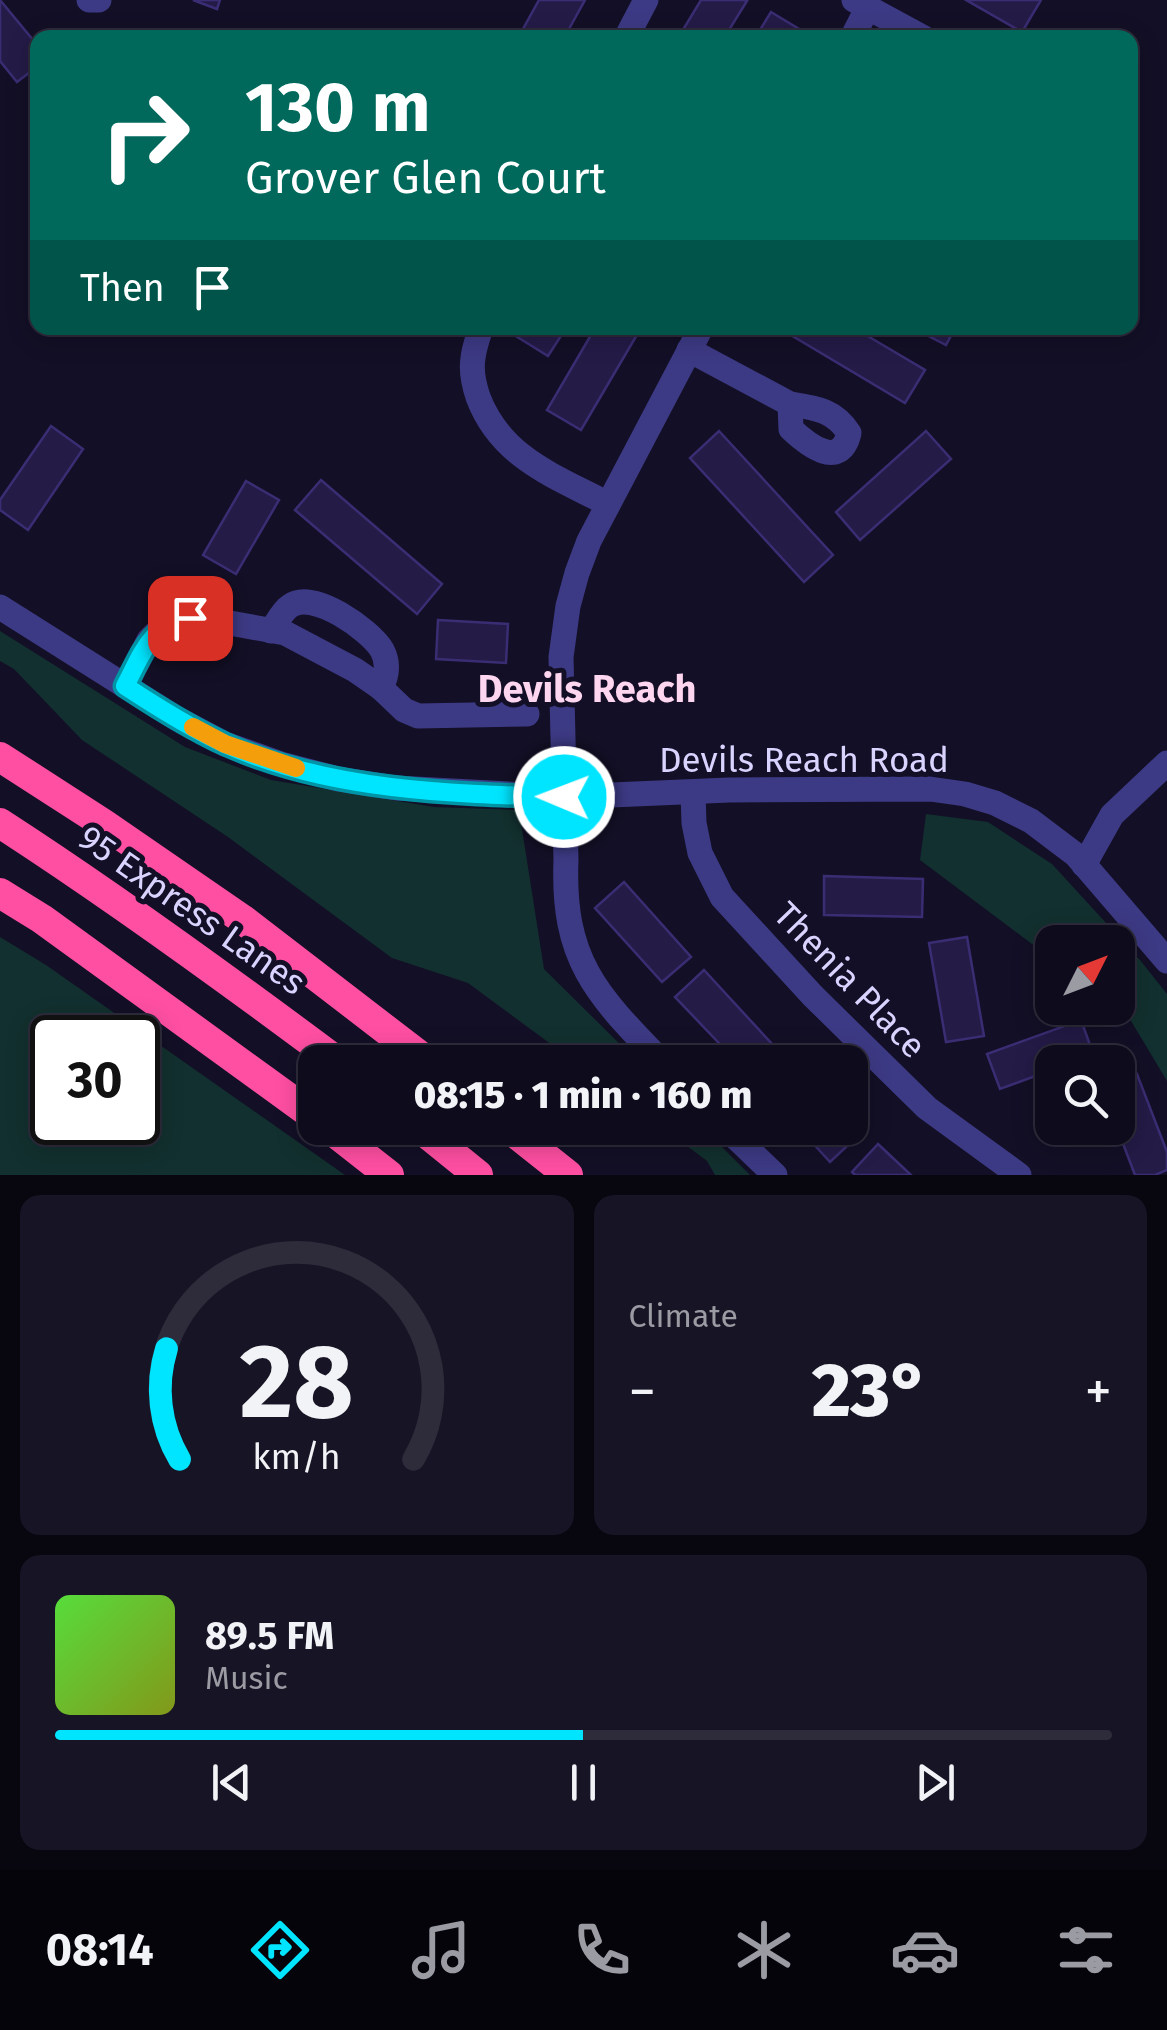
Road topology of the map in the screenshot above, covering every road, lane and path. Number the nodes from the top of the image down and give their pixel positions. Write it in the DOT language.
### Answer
graph roads {
  1 [pos="89,0"];
  2 [pos="99,0"];
  3 [pos="646,0"];
  4 [pos="861,4"];
  5 [pos="630,30"];
  6 [pos="854,30"];
  7 [pos="909,30"];
  8 [pos="479,335"];
  9 [pos="695,339"];
  10 [pos="790,404"];
  11 [pos="608,504"];
  12 [pos="0,607"];
  13 [pos="271,631"];
  14 [pos="125,686"];
  15 [pos="381,688"];
  16 [pos="527,714"];
  17 [pos="0,756"];
  18 [pos="1167,763"];
  19 [pos="693,793"];
  20 [pos="564,797"];
  21 [pos="0,823"];
  22 [pos="1084,865"];
  23 [pos="0,892"];
  24 [pos="1167,962"];
  25 [pos="316,1045"];
  26 [pos="406,1045"];
  27 [pos="645,1045"];
  28 [pos="298,1105"];
  29 [pos="350,1145"];
  30 [pos="441,1145"];
  31 [pos="530,1145"];
  32 [pos="744,1145"];
  33 [pos="389,1175"];
  34 [pos="478,1175"];
  35 [pos="568,1175"];
  36 [pos="776,1175"];
  37 [pos="1019,1175"];
  1 -- 2 [label="street"];
  3 -- 5 [label="street"];
  4 -- 6 [label="street"];
  4 -- 7 [label="street"];
  8 -- 11 [label="street"];
  9 -- 10 [label="street"];
  9 -- 11 [label="street"];
  11 -- 20 [label="street"];
  12 -- 14 [label="street, Devils Reach Road"];
  13 -- 14 [label="street"];
  13 -- 15 [label="street"];
  13 -- 15 [label="street"];
  14 -- 20 [label="street, Devils Reach Road"];
  15 -- 16 [label="street"];
  17 -- 26 [label="highway"];
  18 -- 22 [label="street"];
  19 -- 20 [label="street, Devils Reach Road"];
  19 -- 22 [label="street, Devils Reach Road"];
  19 -- 37 [label="street, Thenia Place"];
  20 -- 27 [label="street"];
  21 -- 25 [label="highway, 95 Express Lanes"];
  22 -- 24 [label="street, Devils Reach Road"];
  23 -- 28 [label="highway"];
  29 -- 33 [label="highway"];
  30 -- 34 [label="highway"];
  31 -- 35 [label="highway"];
  32 -- 36 [label="street"];
}
